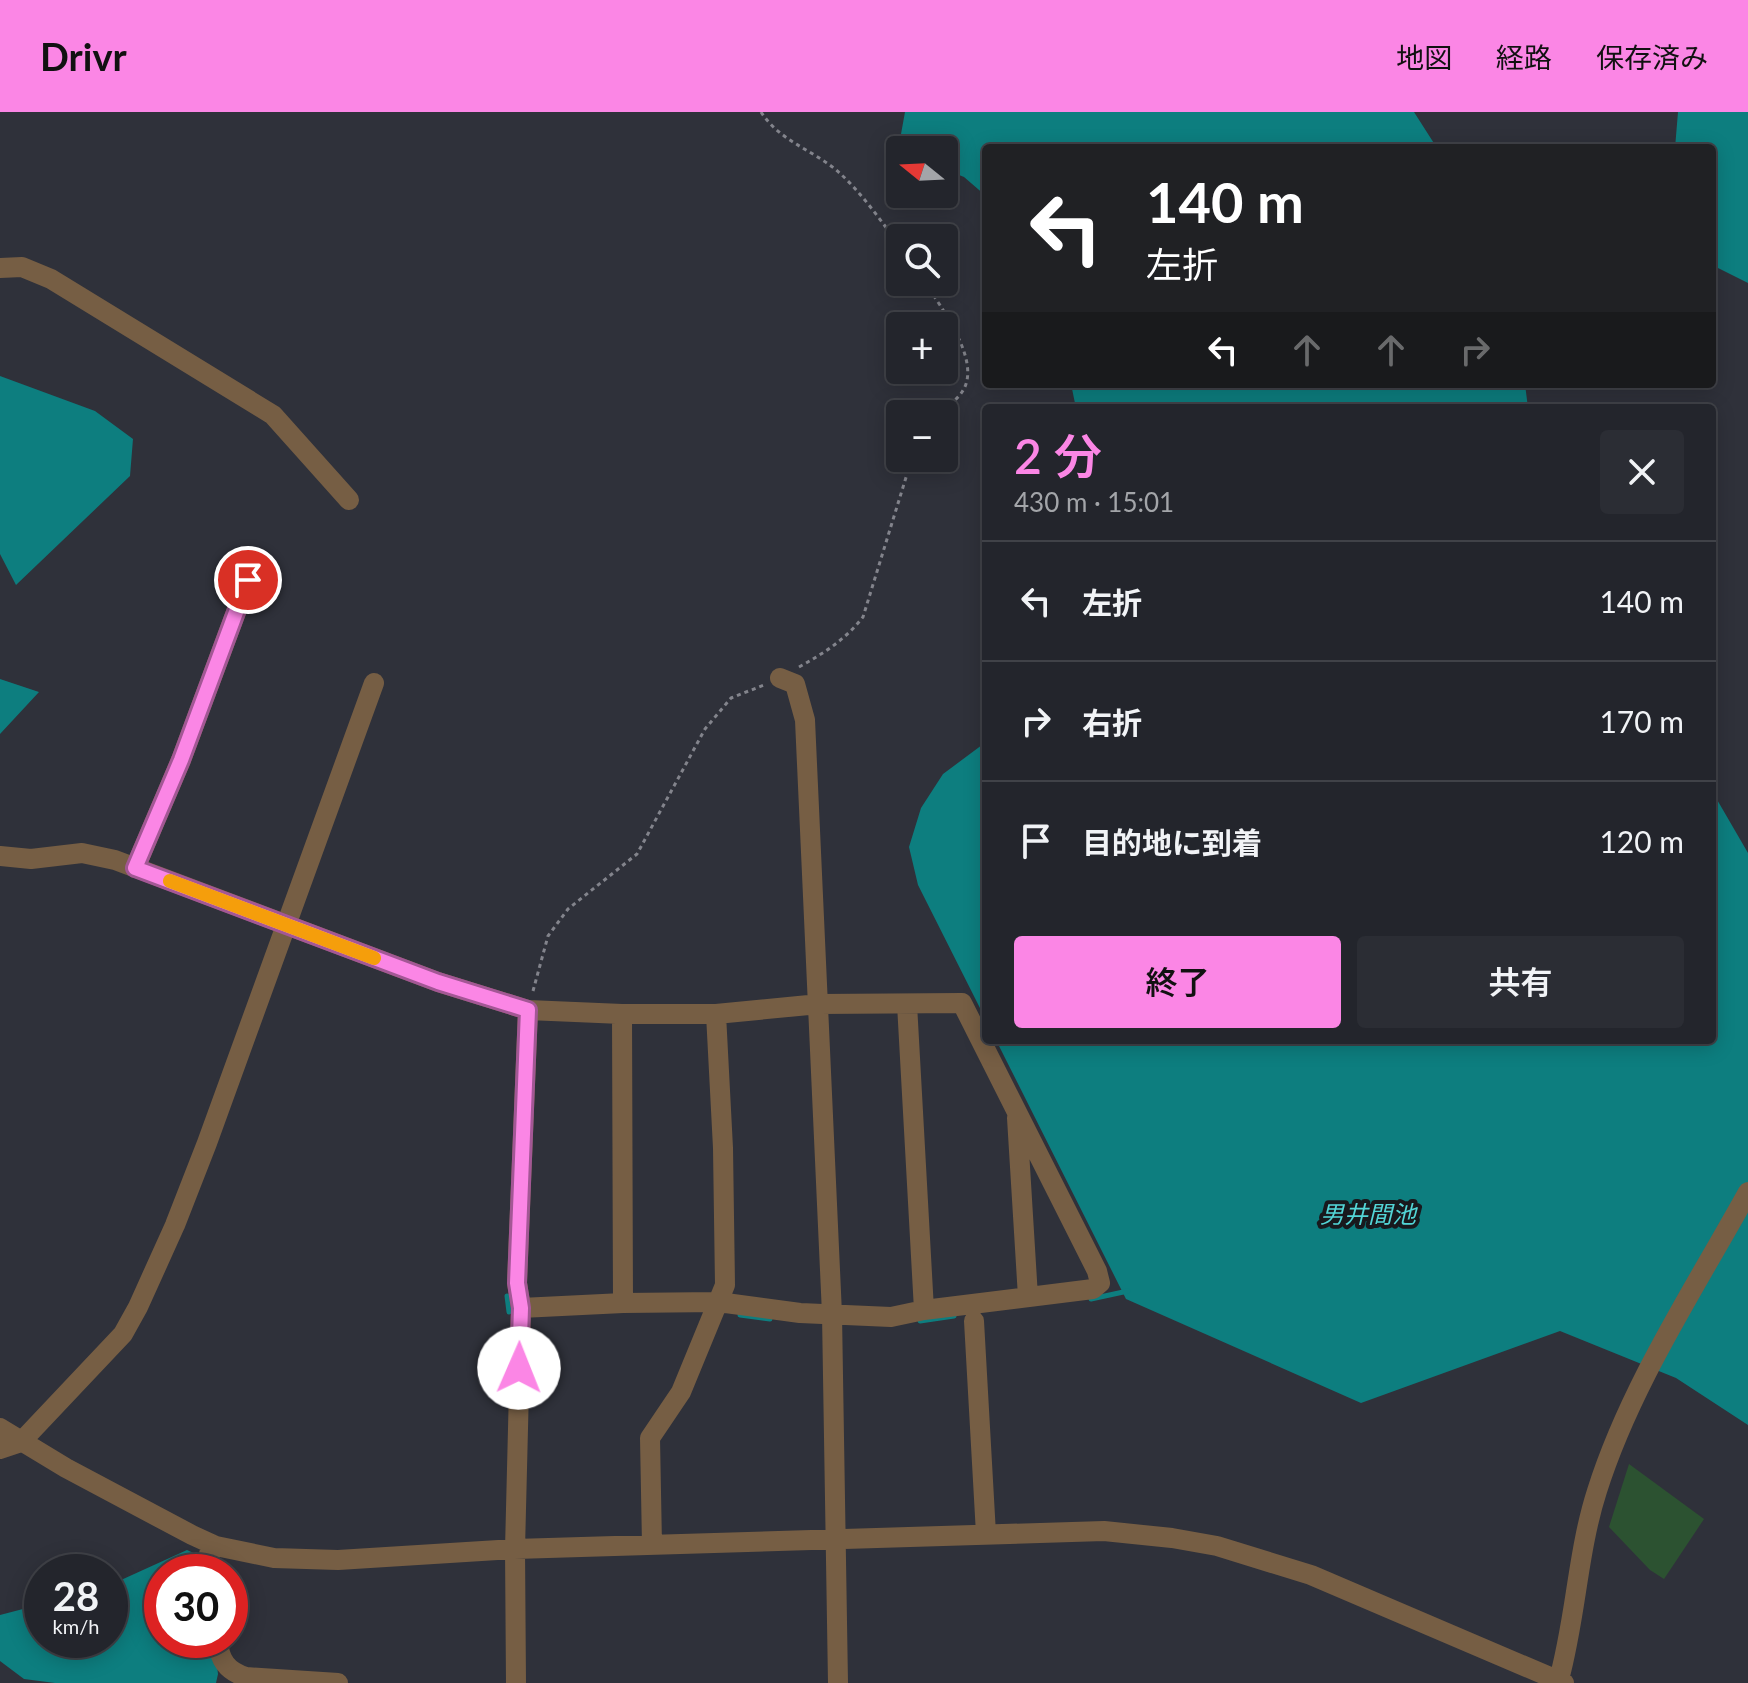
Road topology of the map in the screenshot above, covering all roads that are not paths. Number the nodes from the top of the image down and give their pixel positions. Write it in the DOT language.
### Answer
graph roads {
  1 [pos="0,268"];
  2 [pos="349,500"];
  3 [pos="248,580"];
  4 [pos="780,678"];
  5 [pos="374,683"];
  6 [pos="0,856"];
  7 [pos="135,868"];
  8 [pos="286,925"];
  9 [pos="819,1004"];
  10 [pos="907,1004"];
  11 [pos="528,1010"];
  12 [pos="622,1014"];
  13 [pos="716,1014"];
  14 [pos="982,1042"];
  15 [pos="983,1044"];
  16 [pos="1016,1109"];
  17 [pos="1748,1192"];
  18 [pos="1028,1297"];
  19 [pos="718,1302"];
  20 [pos="623,1303"];
  21 [pos="521,1308"];
  22 [pos="924,1310"];
  23 [pos="832,1314"];
  24 [pos="974,1321"];
  25 [pos="0,1428"];
  26 [pos="21,1442"];
  27 [pos="0,1449"];
  28 [pos="986,1534"];
  29 [pos="835,1538"];
  30 [pos="212,1544"];
  31 [pos="652,1545"];
  32 [pos="515,1549"];
  33 [pos="209,1554"];
  34 [pos="221,1658"];
  35 [pos="231,1678"];
  36 [pos="1560,1682"];
  37 [pos="338,1683"];
  38 [pos="516,1683"];
  39 [pos="838,1683"];
  1 -- 2 [label="street"];
  3 -- 7 [label="street"];
  4 -- 9 [label="street"];
  5 -- 8 [label="street"];
  6 -- 7 [label="street"];
  7 -- 8 [label="street"];
  8 -- 11 [label="street"];
  8 -- 26 [label="street"];
  9 -- 10 [label="street"];
  9 -- 13 [label="street"];
  9 -- 23 [label="street"];
  10 -- 14 [label="street"];
  10 -- 22 [label="street"];
  11 -- 12 [label="street"];
  11 -- 21 [label="street"];
  12 -- 13 [label="street"];
  12 -- 20 [label="street"];
  13 -- 19 [label="street"];
  15 -- 16 [label="street"];
  16 -- 18 [label="street"];
  16 -- 18 [label="street"];
  17 -- 36 [label="street"];
  18 -- 22 [label="street"];
  19 -- 20 [label="street"];
  19 -- 23 [label="street"];
  19 -- 31 [label="street"];
  20 -- 21 [label="street"];
  21 -- 32 [label="street"];
  22 -- 23 [label="street"];
  23 -- 29 [label="street"];
  24 -- 28 [label="street"];
  25 -- 26 [label="street"];
  26 -- 27 [label="street"];
  26 -- 30 [label="street"];
  28 -- 29 [label="street"];
  28 -- 36 [label="street"];
  29 -- 31 [label="street"];
  29 -- 39 [label="street"];
  30 -- 32 [label="street"];
  30 -- 33 [label="street"];
  31 -- 32 [label="street"];
  32 -- 38 [label="street"];
  34 -- 35 [label="street"];
  35 -- 37 [label="street"];
}
